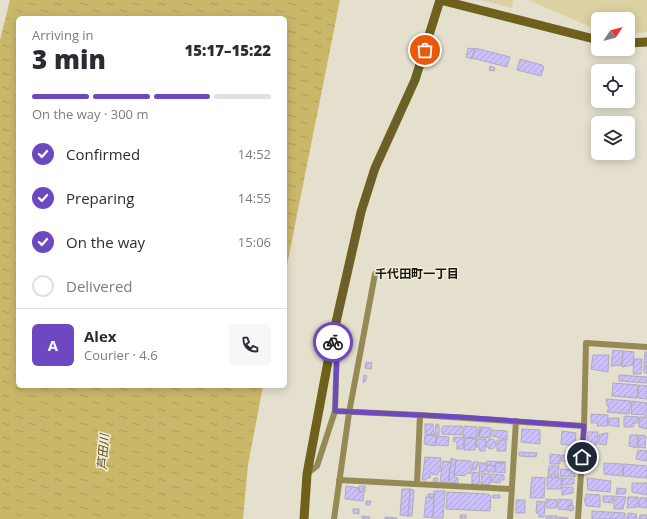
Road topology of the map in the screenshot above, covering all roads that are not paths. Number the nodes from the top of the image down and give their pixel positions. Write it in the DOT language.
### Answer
graph roads {
  1 [pos="440,0"];
  2 [pos="456,2"];
  3 [pos="591,38"];
  4 [pos="647,42"];
  5 [pos="635,43"];
  6 [pos="374,274"];
  7 [pos="332,340"];
  8 [pos="647,347"];
  9 [pos="335,411"];
  10 [pos="349,412"];
  11 [pos="420,415"];
  12 [pos="516,420"];
  13 [pos="584,426"];
  14 [pos="307,474"];
  15 [pos="339,480"];
  16 [pos="417,484"];
  17 [pos="511,489"];
  18 [pos="304,519"];
  19 [pos="334,519"];
  20 [pos="510,519"];
  21 [pos="578,519"];
  1 -- 2 [label="street"];
  1 -- 7 [label="street"];
  2 -- 3 [label="street"];
  4 -- 5 [label="street"];
  6 -- 10 [label="street"];
  7 -- 9 [label="street"];
  7 -- 14 [label="street"];
  8 -- 13 [label="street"];
  9 -- 10 [label="street"];
  9 -- 14 [label="street"];
  10 -- 11 [label="street"];
  10 -- 15 [label="street"];
  11 -- 12 [label="street"];
  11 -- 16 [label="street"];
  12 -- 13 [label="street"];
  12 -- 17 [label="street"];
  13 -- 21 [label="street"];
  14 -- 18 [label="street"];
  15 -- 16 [label="street"];
  15 -- 19 [label="street"];
  16 -- 17 [label="street"];
  17 -- 20 [label="street"];
}
